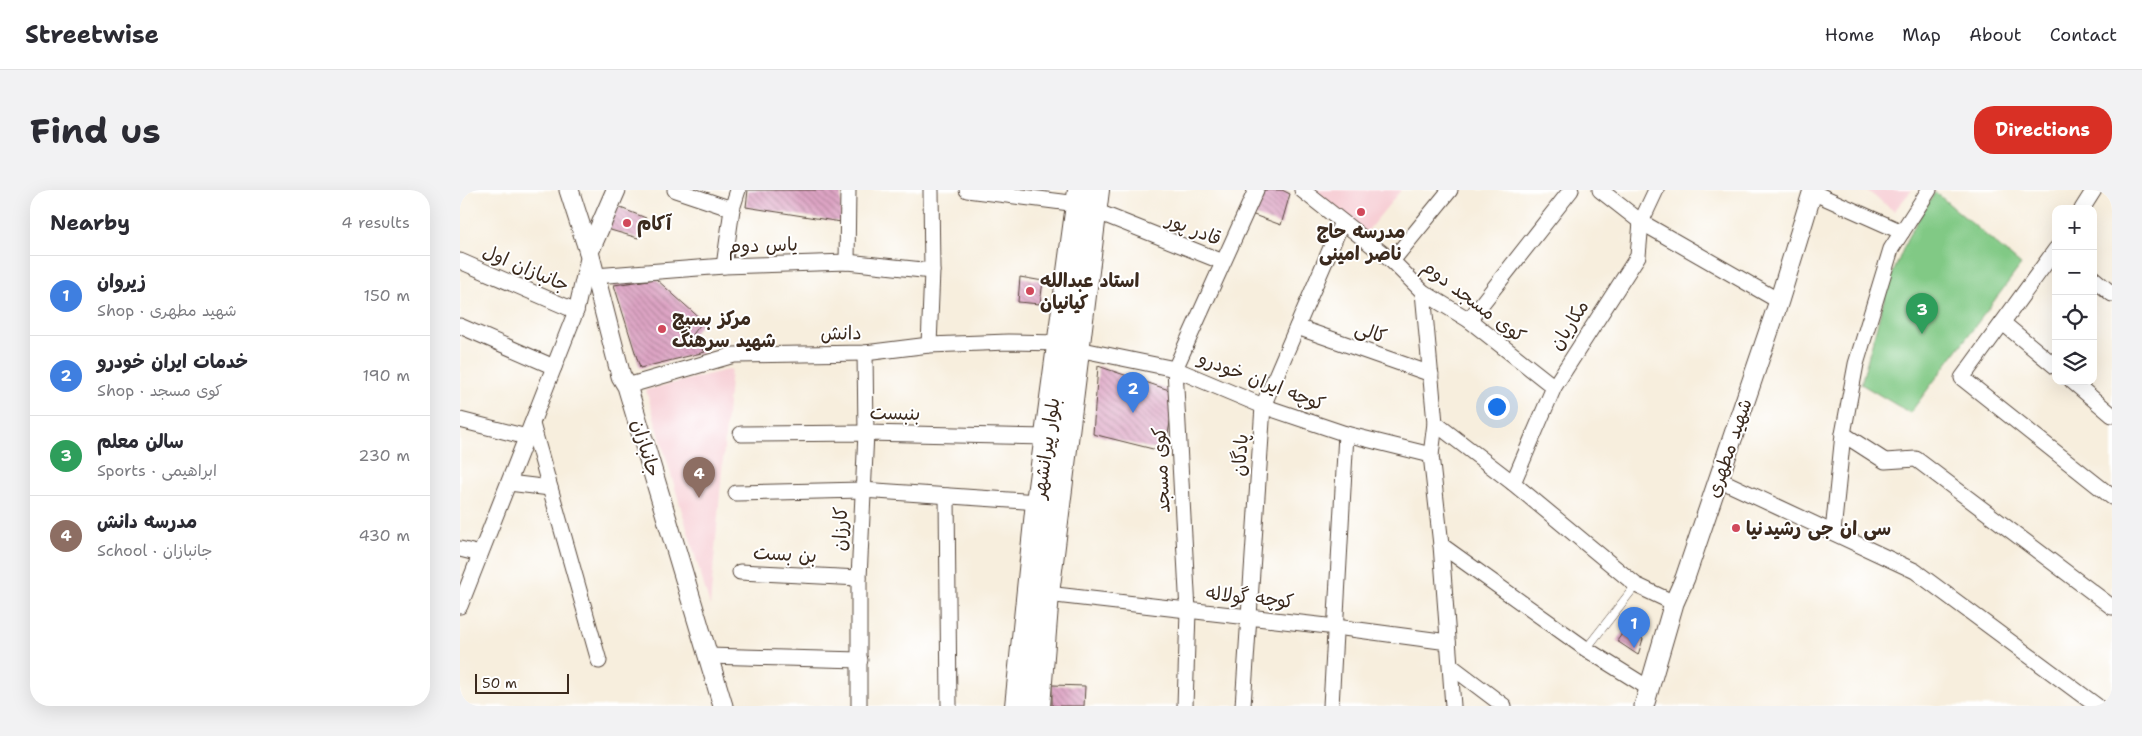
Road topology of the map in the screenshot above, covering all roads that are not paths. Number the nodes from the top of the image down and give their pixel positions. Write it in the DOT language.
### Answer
graph roads {
  1 [pos="569,190"];
  2 [pos="616,190"];
  3 [pos="675,190"];
  4 [pos="738,190"];
  5 [pos="848,190"];
  6 [pos="931,190"];
  7 [pos="967,190"];
  8 [pos="1256,190"];
  9 [pos="1302,190"];
  10 [pos="1450,190"];
  11 [pos="1571,190"];
  12 [pos="1600,190"];
  13 [pos="1656,190"];
  14 [pos="1929,190"];
  15 [pos="2094,190"];
  16 [pos="1813,191"];
  17 [pos="1087,198"];
  18 [pos="2085,205"];
  19 [pos="732,209"];
  20 [pos="1342,222"];
  21 [pos="1641,222"];
  22 [pos="1902,232"];
  23 [pos="2055,250"];
  24 [pos="590,252"];
  25 [pos="1392,260"];
  26 [pos="460,261"];
  27 [pos="847,262"];
  28 [pos="1223,262"];
  29 [pos="724,266"];
  30 [pos="932,271"];
  31 [pos="595,276"];
  32 [pos="2097,281"];
  33 [pos="1423,292"];
  34 [pos="2112,294"];
  35 [pos="1779,301"];
  36 [pos="576,311"];
  37 [pos="1469,320"];
  38 [pos="2004,323"];
  39 [pos="460,326"];
  40 [pos="1297,327"];
  41 [pos="929,346"];
  42 [pos="1069,346"];
  43 [pos="865,353"];
  44 [pos="2052,365"];
  45 [pos="554,367"];
  46 [pos="1175,369"];
  47 [pos="1431,374"];
  48 [pos="2077,385"];
  49 [pos="627,386"];
  50 [pos="1554,387"];
  51 [pos="1264,406"];
  52 [pos="2112,415"];
  53 [pos="460,420"];
  54 [pos="1435,423"];
  55 [pos="529,431"];
  56 [pos="866,432"];
  57 [pos="741,434"];
  58 [pos="1346,434"];
  59 [pos="1843,434"];
  60 [pos="1048,437"];
  61 [pos="1431,455"];
  62 [pos="1718,479"];
  63 [pos="508,483"];
  64 [pos="1513,483"];
  65 [pos="550,488"];
  66 [pos="862,490"];
  67 [pos="736,494"];
  68 [pos="947,496"];
  69 [pos="2112,497"];
  70 [pos="1038,502"];
  71 [pos="1833,532"];
  72 [pos="1441,545"];
  73 [pos="460,549"];
  74 [pos="480,554"];
  75 [pos="740,572"];
  76 [pos="858,578"];
  77 [pos="1636,585"];
  78 [pos="1047,594"];
  79 [pos="461,599"];
  80 [pos="1674,603"];
  81 [pos="2112,606"];
  82 [pos="1188,611"];
  83 [pos="1250,617"];
  84 [pos="1336,627"];
  85 [pos="1448,642"];
  86 [pos="1586,649"];
  87 [pos="708,656"];
  88 [pos="860,660"];
  89 [pos="599,661"];
  90 [pos="1451,666"];
  91 [pos="1647,698"];
  92 [pos="723,706"];
  93 [pos="859,706"];
  94 [pos="949,706"];
  95 [pos="1017,706"];
  96 [pos="1038,706"];
  97 [pos="1185,706"];
  98 [pos="1242,706"];
  99 [pos="1332,706"];
  100 [pos="1453,706"];
  101 [pos="1504,706"];
  102 [pos="2097,706"];
  1 -- 24 [label="street, جانبازان"];
  2 -- 24 [label="street"];
  3 -- 19 [label="street"];
  4 -- 19 [label="street"];
  5 -- 27 [label="street"];
  6 -- 30 [label="street"];
  7 -- 17 [label="street, قادر پور"];
  8 -- 28 [label="street, کوی مسجد"];
  9 -- 20 [label="street, کوی مسجد دوم"];
  10 -- 25 [label="street"];
  11 -- 37 [label="street"];
  12 -- 21 [label="street"];
  13 -- 21 [label="street, مکاریان"];
  14 -- 22 [label="street"];
  15 -- 18 [label="street"];
  16 -- 22 [label="street"];
  16 -- 35 [label="street, شهید مطهری"];
  17 -- 28 [label="street, قادر پور"];
  17 -- 42 [label="main road, بلوار پیرانشهر"];
  19 -- 29 [label="street"];
  20 -- 25 [label="street, کوی مسجد دوم"];
  20 -- 40 [label="street, پادگان"];
  21 -- 35 [label="street"];
  21 -- 50 [label="street, مکاریان"];
  22 -- 59 [label="street"];
  23 -- 38 [label="street"];
  24 -- 31 [label="street, جانبازان"];
  24 -- 36 [label="street"];
  25 -- 33 [label="street, کوی مسجد دوم"];
  26 -- 36 [label="street, جانبازان اول"];
  27 -- 29 [label="street, یاس دوم"];
  27 -- 30 [label="street, یاس دوم"];
  28 -- 46 [label="street, کوی مسجد"];
  29 -- 31 [label="street, یاس دوم"];
  30 -- 41 [label="street"];
  31 -- 49 [label="street, جانبازان"];
  32 -- 34 [label="street"];
  33 -- 37 [label="street, کوی مسجد دوم"];
  33 -- 47 [label="street"];
  35 -- 62 [label="street, شهید مطهری"];
  36 -- 45 [label="street"];
  37 -- 50 [label="street, کوی مسجد دوم"];
  38 -- 44 [label="street"];
  38 -- 69 [label="street"];
  39 -- 45 [label="street"];
  40 -- 47 [label="street, کالی"];
  40 -- 51 [label="street, پادگان"];
  41 -- 42 [label="street, دانش"];
  41 -- 43 [label="street, دانش"];
  42 -- 46 [label="street, کوچه ایران خودرو"];
  42 -- 60 [label="main road, بلوار پیرانشهر"];
  42 -- 78 [label="main road, بلوار پیرانشهر"];
  43 -- 49 [label="street, دانش"];
  43 -- 56 [label="street, کارزان"];
  45 -- 55 [label="street"];
  46 -- 51 [label="street, کوچه ایران خودرو"];
  46 -- 82 [label="street, کوی مسجد"];
  47 -- 54 [label="street"];
  48 -- 52 [label="street"];
  49 -- 87 [label="street, جانبازان"];
  50 -- 64 [label="street, مکاریان"];
  51 -- 58 [label="street, کوچه ایران خودرو"];
  51 -- 83 [label="street, پادگان"];
  53 -- 55 [label="street"];
  54 -- 61 [label="street"];
  54 -- 64 [label="street"];
  55 -- 63 [label="street"];
  55 -- 65 [label="street"];
  56 -- 57 [label="street, بنبست"];
  56 -- 60 [label="street, بنبست"];
  56 -- 66 [label="street, کارزان"];
  58 -- 61 [label="street, کوچه ایران خودرو"];
  58 -- 84 [label="street"];
  59 -- 71 [label="street"];
  59 -- 81 [label="street"];
  60 -- 70 [label="main road, بلوار پیرانشهر"];
  61 -- 72 [label="street"];
  62 -- 71 [label="street"];
  62 -- 80 [label="street, شهید مطهری"];
  63 -- 65 [label="street"];
  63 -- 74 [label="street"];
  64 -- 77 [label="street"];
  65 -- 89 [label="street"];
  66 -- 67 [label="street"];
  66 -- 68 [label="street"];
  66 -- 76 [label="street, کارزان"];
  68 -- 70 [label="street"];
  68 -- 94 [label="street"];
  70 -- 95 [label="main road, بلوار پیرانشهر"];
  71 -- 102 [label="street"];
  72 -- 85 [label="street"];
  72 -- 86 [label="street"];
  73 -- 74 [label="street"];
  74 -- 79 [label="street"];
  75 -- 76 [label="street, بن بست"];
  76 -- 88 [label="street, کارزان"];
  77 -- 80 [label="street"];
  77 -- 86 [label="lane"];
  78 -- 82 [label="street, کوچه گولاله"];
  78 -- 96 [label="main road, بلوار پیرانشهر"];
  80 -- 91 [label="street, شهید مطهری"];
  82 -- 83 [label="street, کوچه گولاله"];
  82 -- 97 [label="street, کوی مسجد"];
  83 -- 84 [label="street, کوچه گولاله"];
  83 -- 98 [label="street, پادگان"];
  84 -- 85 [label="street, کوچه گولاله"];
  84 -- 99 [label="street"];
  85 -- 90 [label="street"];
  86 -- 91 [label="street"];
  87 -- 88 [label="street"];
  87 -- 92 [label="street, جانبازان"];
  88 -- 93 [label="street, کارزان"];
  90 -- 100 [label="street"];
  90 -- 101 [label="street"];
}
